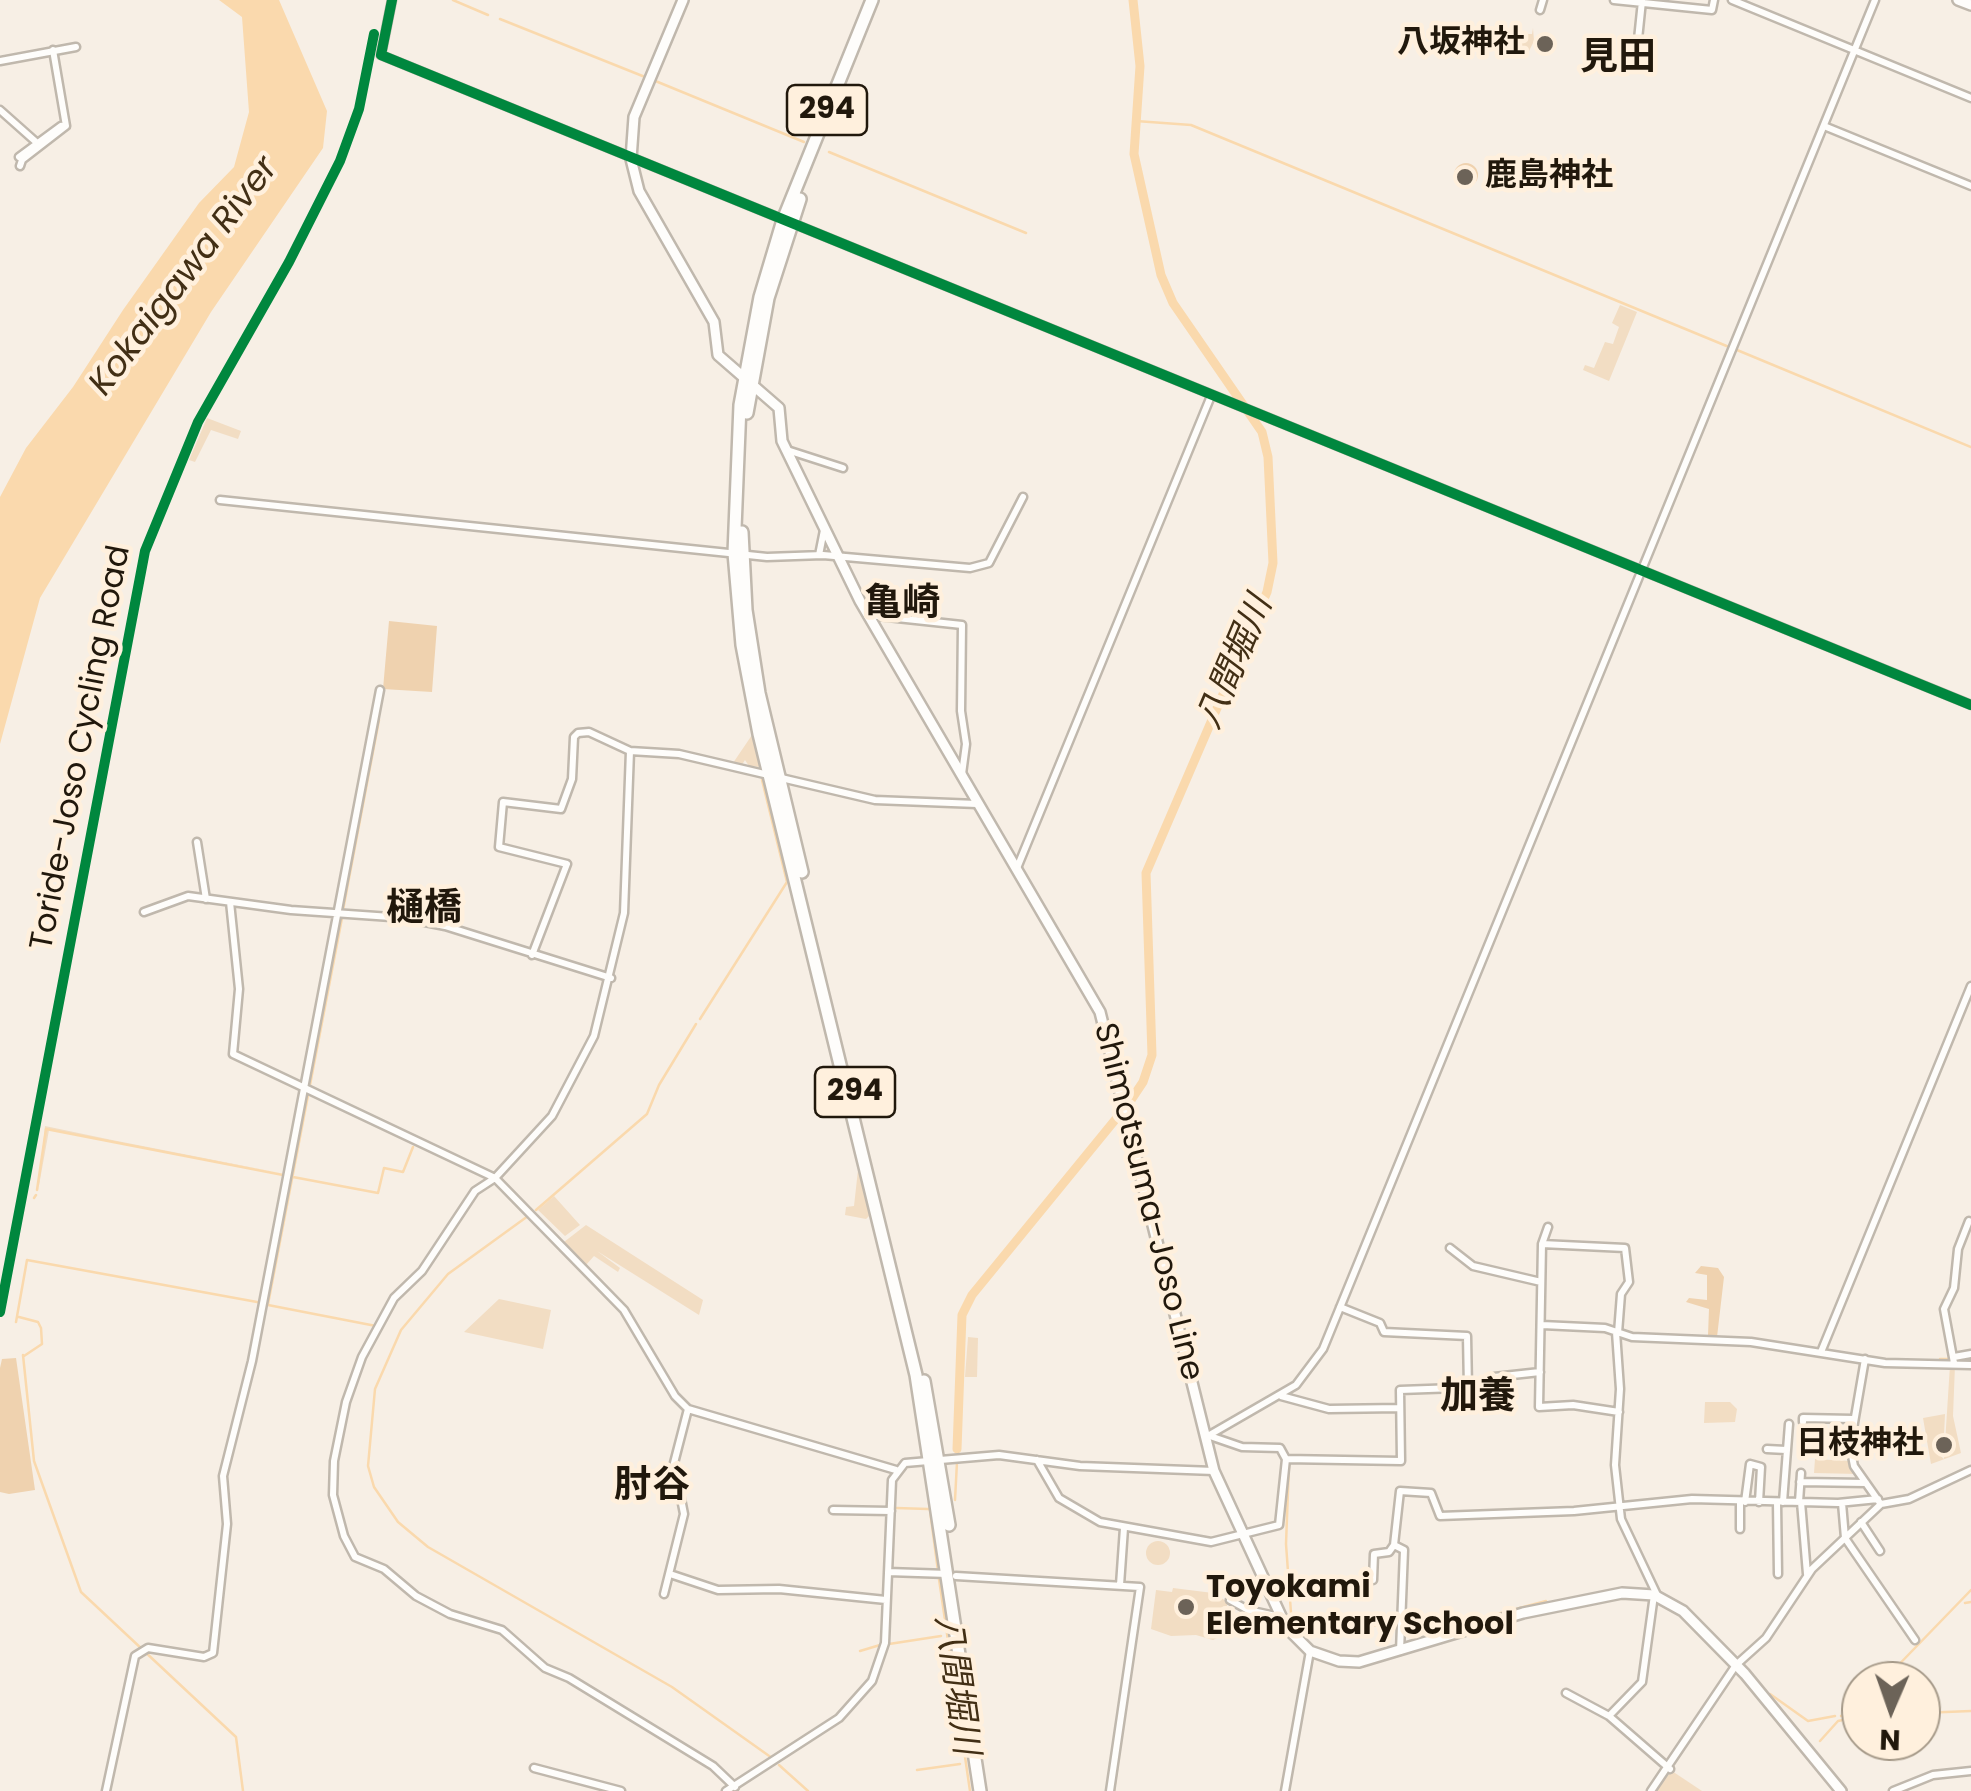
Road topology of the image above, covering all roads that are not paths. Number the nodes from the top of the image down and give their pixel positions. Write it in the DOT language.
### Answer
graph roads {
  1 [pos="392,0"];
  2 [pos="683,0"];
  3 [pos="872,0"];
  4 [pos="880,0"];
  5 [pos="1543,0"];
  6 [pos="1614,0"];
  7 [pos="1714,0"];
  8 [pos="1732,0"];
  9 [pos="1875,0"];
  10 [pos="1958,0"];
  11 [pos="1642,1"];
  12 [pos="1971,5"];
  13 [pos="1540,10"];
  14 [pos="76,47"];
  15 [pos="53,50"];
  16 [pos="1636,50"];
  17 [pos="1855,50"];
  18 [pos="0,61"];
  19 [pos="1971,98"];
  20 [pos="0,110"];
  21 [pos="66,126"];
  22 [pos="1824,126"];
  23 [pos="36,142"];
  24 [pos="631,159"];
  25 [pos="1971,186"];
  26 [pos="787,222"];
  27 [pos="748,381"];
  28 [pos="1211,396"];
  29 [pos="787,450"];
  30 [pos="842,468"];
  31 [pos="1023,496"];
  32 [pos="220,500"];
  33 [pos="825,528"];
  34 [pos="738,553"];
  35 [pos="819,555"];
  36 [pos="838,556"];
  37 [pos="1643,570"];
  38 [pos="868,614"];
  39 [pos="380,690"];
  40 [pos="1971,705"];
  41 [pos="630,752"];
  42 [pos="774,774"];
  43 [pos="962,774"];
  44 [pos="978,804"];
  45 [pos="197,842"];
  46 [pos="1017,868"];
  47 [pos="206,899"];
  48 [pos="230,902"];
  49 [pos="144,912"];
  50 [pos="341,912"];
  51 [pos="532,955"];
  52 [pos="611,978"];
  53 [pos="1971,986"];
  54 [pos="308,1088"];
  55 [pos="495,1178"];
  56 [pos="1970,1221"];
  57 [pos="1548,1226"];
  58 [pos="1542,1244"];
  59 [pos="1450,1248"];
  60 [pos="1542,1282"];
  61 [pos="1340,1307"];
  62 [pos="1542,1325"];
  63 [pos="1617,1333"];
  64 [pos="1820,1352"];
  65 [pos="1971,1354"];
  66 [pos="1865,1359"];
  67 [pos="1954,1360"];
  68 [pos="1971,1366"];
  69 [pos="1540,1372"];
  70 [pos="1450,1388"];
  71 [pos="1468,1388"];
  72 [pos="1282,1396"];
  73 [pos="1400,1408"];
  74 [pos="1453,1408"];
  75 [pos="688,1409"];
  76 [pos="1619,1412"];
  77 [pos="1852,1418"];
  78 [pos="1803,1422"];
  79 [pos="1789,1424"];
  80 [pos="1207,1436"];
  81 [pos="1850,1442"];
  82 [pos="1869,1442"];
  83 [pos="1768,1449"];
  84 [pos="1786,1450"];
  85 [pos="935,1459"];
  86 [pos="1036,1459"];
  87 [pos="1286,1459"];
  88 [pos="896,1470"];
  89 [pos="1971,1470"];
  90 [pos="1214,1471"];
  91 [pos="1866,1483"];
  92 [pos="1742,1502"];
  93 [pos="1760,1502"];
  94 [pos="1780,1502"];
  95 [pos="1800,1502"];
  96 [pos="1842,1502"];
  97 [pos="1879,1502"];
  98 [pos="1619,1505"];
  99 [pos="833,1510"];
  100 [pos="891,1512"];
  101 [pos="1861,1522"];
  102 [pos="1124,1528"];
  103 [pos="1740,1529"];
  104 [pos="1241,1536"];
  105 [pos="1844,1538"];
  106 [pos="1394,1544"];
  107 [pos="1880,1551"];
  108 [pos="888,1572"];
  109 [pos="670,1574"];
  110 [pos="1778,1574"];
  111 [pos="952,1575"];
  112 [pos="1807,1575"];
  113 [pos="1373,1580"];
  114 [pos="1120,1586"];
  115 [pos="664,1594"];
  116 [pos="1656,1596"];
  117 [pos="886,1600"];
  118 [pos="1230,1600"];
  119 [pos="1280,1617"];
  120 [pos="1915,1640"];
  121 [pos="1310,1650"];
  122 [pos="1400,1650"];
  123 [pos="1736,1666"];
  124 [pos="1566,1693"];
  125 [pos="1609,1716"];
  126 [pos="534,1768"];
  127 [pos="1670,1768"];
  128 [pos="1971,1771"];
  129 [pos="747,1781"];
  130 [pos="735,1787"];
  131 [pos="106,1791"];
  132 [pos="621,1791"];
  133 [pos="726,1791"];
  134 [pos="745,1791"];
  135 [pos="984,1791"];
  136 [pos="1110,1791"];
  137 [pos="1284,1791"];
  138 [pos="1651,1791"];
  139 [pos="1841,1791"];
  140 [pos="1893,1791"];
  1 -- 24 [label="street"];
  2 -- 24 [label="main road, Shimotsuma-Joso Line"];
  3 -- 26 [label="highway, 294"];
  4 -- 26 [label="highway, 294"];
  5 -- 13 [label="street"];
  6 -- 11 [label="street"];
  7 -- 11 [label="street"];
  8 -- 17 [label="street"];
  9 -- 17 [label="street"];
  10 -- 12 [label="main road"];
  11 -- 16 [label="street"];
  14 -- 15 [label="street"];
  15 -- 18 [label="street"];
  15 -- 21 [label="street"];
  17 -- 19 [label="street"];
  17 -- 22 [label="street"];
  20 -- 23 [label="street"];
  21 -- 23 [label="street"];
  21 -- 23 [label="street"];
  22 -- 25 [label="street"];
  22 -- 37 [label="street"];
  24 -- 26 [label="street"];
  24 -- 27 [label="main road, Shimotsuma-Joso Line"];
  26 -- 27 [label="highway, 294"];
  26 -- 28 [label="street"];
  27 -- 29 [label="main road, Shimotsuma-Joso Line"];
  27 -- 34 [label="highway, 294"];
  28 -- 37 [label="street"];
  28 -- 46 [label="street"];
  29 -- 30 [label="street"];
  29 -- 33 [label="main road, Shimotsuma-Joso Line"];
  31 -- 36 [label="street"];
  32 -- 34 [label="street"];
  33 -- 35 [label="street"];
  33 -- 36 [label="main road, Shimotsuma-Joso Line"];
  34 -- 35 [label="street"];
  34 -- 42 [label="highway, 294"];
  35 -- 36 [label="street"];
  36 -- 38 [label="main road, Shimotsuma-Joso Line"];
  37 -- 40 [label="street"];
  37 -- 61 [label="street"];
  38 -- 43 [label="main road, Shimotsuma-Joso Line"];
  38 -- 43 [label="street"];
  39 -- 50 [label="street"];
  41 -- 42 [label="street"];
  41 -- 51 [label="street"];
  41 -- 52 [label="street"];
  42 -- 44 [label="street"];
  42 -- 85 [label="highway, 294"];
  43 -- 44 [label="main road, Shimotsuma-Joso Line"];
  44 -- 46 [label="main road, Shimotsuma-Joso Line"];
  45 -- 47 [label="street"];
  46 -- 80 [label="main road, Shimotsuma-Joso Line"];
  47 -- 48 [label="street"];
  47 -- 49 [label="street"];
  48 -- 50 [label="street"];
  48 -- 54 [label="street"];
  50 -- 51 [label="street"];
  50 -- 54 [label="street"];
  51 -- 52 [label="street"];
  52 -- 55 [label="street"];
  53 -- 64 [label="street"];
  54 -- 55 [label="street"];
  54 -- 131 [label="street"];
  55 -- 75 [label="street"];
  55 -- 130 [label="street"];
  56 -- 67 [label="street"];
  57 -- 58 [label="street"];
  58 -- 60 [label="street"];
  58 -- 63 [label="street"];
  59 -- 60 [label="street"];
  60 -- 62 [label="street"];
  61 -- 71 [label="street"];
  61 -- 72 [label="street"];
  62 -- 63 [label="street"];
  62 -- 69 [label="street"];
  63 -- 64 [label="street"];
  63 -- 76 [label="street"];
  64 -- 66 [label="street"];
  65 -- 67 [label="street"];
  66 -- 67 [label="street"];
  66 -- 77 [label="street"];
  67 -- 68 [label="street"];
  69 -- 71 [label="street"];
  69 -- 76 [label="street"];
  70 -- 71 [label="street"];
  70 -- 73 [label="street"];
  70 -- 74 [label="street"];
  72 -- 73 [label="street"];
  72 -- 80 [label="street"];
  73 -- 87 [label="street"];
  75 -- 88 [label="street"];
  75 -- 109 [label="street"];
  76 -- 98 [label="street"];
  77 -- 78 [label="street"];
  77 -- 81 [label="street"];
  79 -- 84 [label="street"];
  80 -- 87 [label="street"];
  80 -- 90 [label="main road, Shimotsuma-Joso Line"];
  81 -- 82 [label="street"];
  81 -- 91 [label="street"];
  83 -- 84 [label="street"];
  84 -- 94 [label="street"];
  85 -- 86 [label="street"];
  85 -- 88 [label="street"];
  85 -- 111 [label="highway, 294"];
  86 -- 90 [label="street"];
  86 -- 102 [label="street"];
  87 -- 104 [label="street"];
  88 -- 100 [label="street"];
  89 -- 97 [label="street"];
  90 -- 104 [label="main road, Shimotsuma-Joso Line"];
  91 -- 95 [label="street"];
  91 -- 97 [label="street"];
  92 -- 93 [label="street"];
  92 -- 93 [label="street"];
  92 -- 98 [label="street"];
  92 -- 103 [label="street"];
  93 -- 94 [label="street"];
  94 -- 95 [label="street"];
  94 -- 110 [label="street"];
  95 -- 96 [label="street"];
  95 -- 112 [label="street"];
  96 -- 97 [label="street"];
  96 -- 105 [label="street"];
  97 -- 101 [label="street"];
  98 -- 106 [label="street"];
  98 -- 116 [label="street"];
  99 -- 100 [label="street"];
  100 -- 108 [label="street"];
  101 -- 105 [label="street"];
  101 -- 107 [label="street"];
  102 -- 104 [label="street"];
  102 -- 114 [label="street"];
  104 -- 119 [label="main road, Shimotsuma-Joso Line"];
  105 -- 112 [label="street"];
  105 -- 120 [label="street"];
  106 -- 113 [label="street"];
  106 -- 122 [label="street"];
  108 -- 111 [label="street"];
  108 -- 117 [label="street"];
  109 -- 115 [label="street"];
  109 -- 117 [label="street"];
  111 -- 114 [label="street"];
  111 -- 135 [label="highway, 294"];
  112 -- 123 [label="street"];
  114 -- 136 [label="street"];
  116 -- 122 [label="main road"];
  116 -- 123 [label="main road"];
  116 -- 125 [label="street"];
  117 -- 129 [label="street"];
  118 -- 119 [label="street"];
  119 -- 121 [label="main road, Shimotsuma-Joso Line"];
  121 -- 122 [label="main road"];
  121 -- 137 [label="street"];
  123 -- 127 [label="street"];
  123 -- 139 [label="main road"];
  124 -- 125 [label="street"];
  125 -- 127 [label="street"];
  126 -- 132 [label="street"];
  127 -- 138 [label="street"];
  128 -- 140 [label="street"];
  129 -- 130 [label="street"];
  129 -- 134 [label="street"];
  130 -- 133 [label="street"];
}
